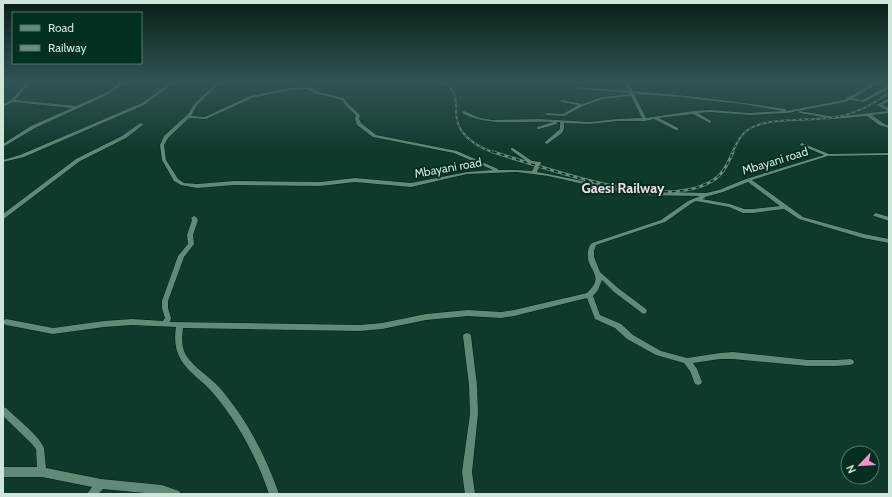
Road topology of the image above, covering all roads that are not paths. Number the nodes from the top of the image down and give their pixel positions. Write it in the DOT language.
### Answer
graph roads {
  1 [pos="50,105"];
  2 [pos="81,105"];
  3 [pos="140,105"];
  4 [pos="195,105"];
  5 [pos="233,105"];
  6 [pos="347,105"];
  7 [pos="579,105"];
  8 [pos="638,105"];
  9 [pos="752,105"];
  10 [pos="826,105"];
  11 [pos="879,105"];
  12 [pos="582,106"];
  13 [pos="75,108"];
  14 [pos="889,111"];
  15 [pos="463,112"];
  16 [pos="693,112"];
  17 [pos="796,112"];
  18 [pos="547,114"];
  19 [pos="868,114"];
  20 [pos="188,117"];
  21 [pos="655,118"];
  22 [pos="645,120"];
  23 [pos="564,122"];
  24 [pos="710,122"];
  25 [pos="142,124"];
  26 [pos="889,127"];
  27 [pos="539,128"];
  28 [pos="676,129"];
  29 [pos="547,143"];
  30 [pos="802,144"];
  31 [pos="3,146"];
  32 [pos="513,149"];
  33 [pos="889,154"];
  34 [pos="828,155"];
  35 [pos="3,161"];
  36 [pos="504,172"];
  37 [pos="534,173"];
  38 [pos="748,180"];
  39 [pos="706,195"];
  40 [pos="695,200"];
  41 [pos="784,207"];
  42 [pos="876,215"];
  43 [pos="3,216"];
  44 [pos="194,218"];
  45 [pos="889,219"];
  46 [pos="889,241"];
  47 [pos="598,272"];
  48 [pos="589,294"];
  49 [pos="644,311"];
  50 [pos="6,322"];
  51 [pos="165,324"];
  52 [pos="180,325"];
  53 [pos="467,336"];
  54 [pos="687,361"];
  55 [pos="850,362"];
  56 [pos="698,382"];
  57 [pos="3,411"];
  58 [pos="3,472"];
  59 [pos="42,472"];
  60 [pos="101,484"];
  61 [pos="92,494"];
  62 [pos="176,494"];
  63 [pos="274,494"];
  64 [pos="470,494"];
  1 -- 13 [label="street"];
  2 -- 13 [label="street"];
  3 -- 35 [label="street"];
  4 -- 20 [label="street, Mbayani road"];
  5 -- 20 [label="street"];
  6 -- 36 [label="street"];
  7 -- 12 [label="street"];
  8 -- 22 [label="street"];
  9 -- 17 [label="street"];
  10 -- 17 [label="street"];
  11 -- 14 [label="street"];
  12 -- 18 [label="street"];
  13 -- 31 [label="street"];
  14 -- 19 [label="street"];
  15 -- 23 [label="street"];
  16 -- 17 [label="street"];
  16 -- 21 [label="street"];
  16 -- 24 [label="street"];
  17 -- 19 [label="street"];
  19 -- 26 [label="street"];
  20 -- 36 [label="street, Mbayani road"];
  21 -- 22 [label="street"];
  21 -- 28 [label="street"];
  22 -- 23 [label="street"];
  23 -- 27 [label="street"];
  23 -- 29 [label="street"];
  25 -- 43 [label="street"];
  30 -- 34 [label="street"];
  32 -- 37 [label="street"];
  33 -- 34 [label="street, Mbayani road"];
  34 -- 38 [label="street, Mbayani road"];
  36 -- 37 [label="street, Mbayani road"];
  37 -- 39 [label="street, Mbayani road"];
  38 -- 39 [label="street, Mbayani road"];
  38 -- 41 [label="street"];
  39 -- 40 [label="street"];
  40 -- 41 [label="street"];
  40 -- 47 [label="street"];
  41 -- 46 [label="street"];
  42 -- 45 [label="street"];
  44 -- 51 [label="street"];
  47 -- 48 [label="street"];
  47 -- 49 [label="street"];
  48 -- 52 [label="street"];
  48 -- 54 [label="street"];
  50 -- 51 [label="street"];
  51 -- 52 [label="street"];
  52 -- 63 [label="street"];
  53 -- 64 [label="street"];
  54 -- 55 [label="street"];
  54 -- 56 [label="street"];
  57 -- 59 [label="street"];
  58 -- 59 [label="street"];
  59 -- 60 [label="street"];
  60 -- 61 [label="street"];
  60 -- 62 [label="street"];
}
